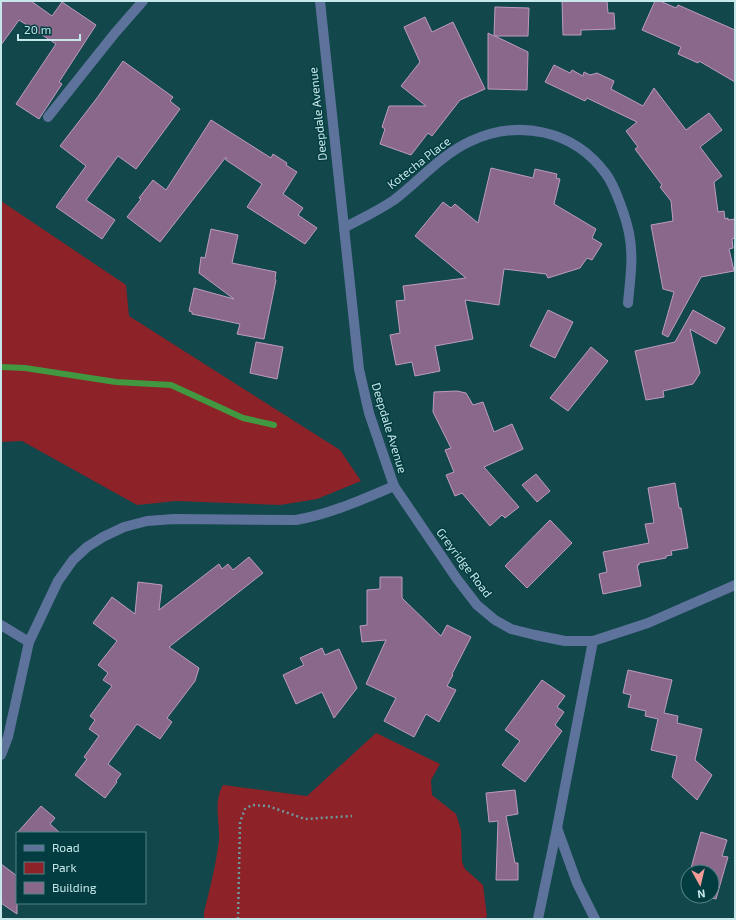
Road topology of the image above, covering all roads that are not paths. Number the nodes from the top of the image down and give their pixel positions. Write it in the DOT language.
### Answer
graph roads {
  1 [pos="143,1"];
  2 [pos="320,1"];
  3 [pos="48,117"];
  4 [pos="344,228"];
  5 [pos="628,303"];
  6 [pos="394,486"];
  7 [pos="735,585"];
  8 [pos="1,625"];
  9 [pos="593,641"];
  10 [pos="29,642"];
  11 [pos="1,754"];
  12 [pos="557,828"];
  13 [pos="538,919"];
  14 [pos="595,919"];
  1 -- 3 [label="street"];
  2 -- 4 [label="street, Deepdale Avenue"];
  4 -- 5 [label="street, Kotecha Place"];
  4 -- 6 [label="street, Deepdale Avenue"];
  6 -- 9 [label="street, Greyridge Road"];
  6 -- 10 [label="street, Deepdale Avenue"];
  7 -- 9 [label="street, Greyridge Road"];
  8 -- 10 [label="street"];
  9 -- 12 [label="street"];
  10 -- 11 [label="street, Deepdale Avenue"];
  12 -- 13 [label="street"];
  12 -- 14 [label="street"];
}
